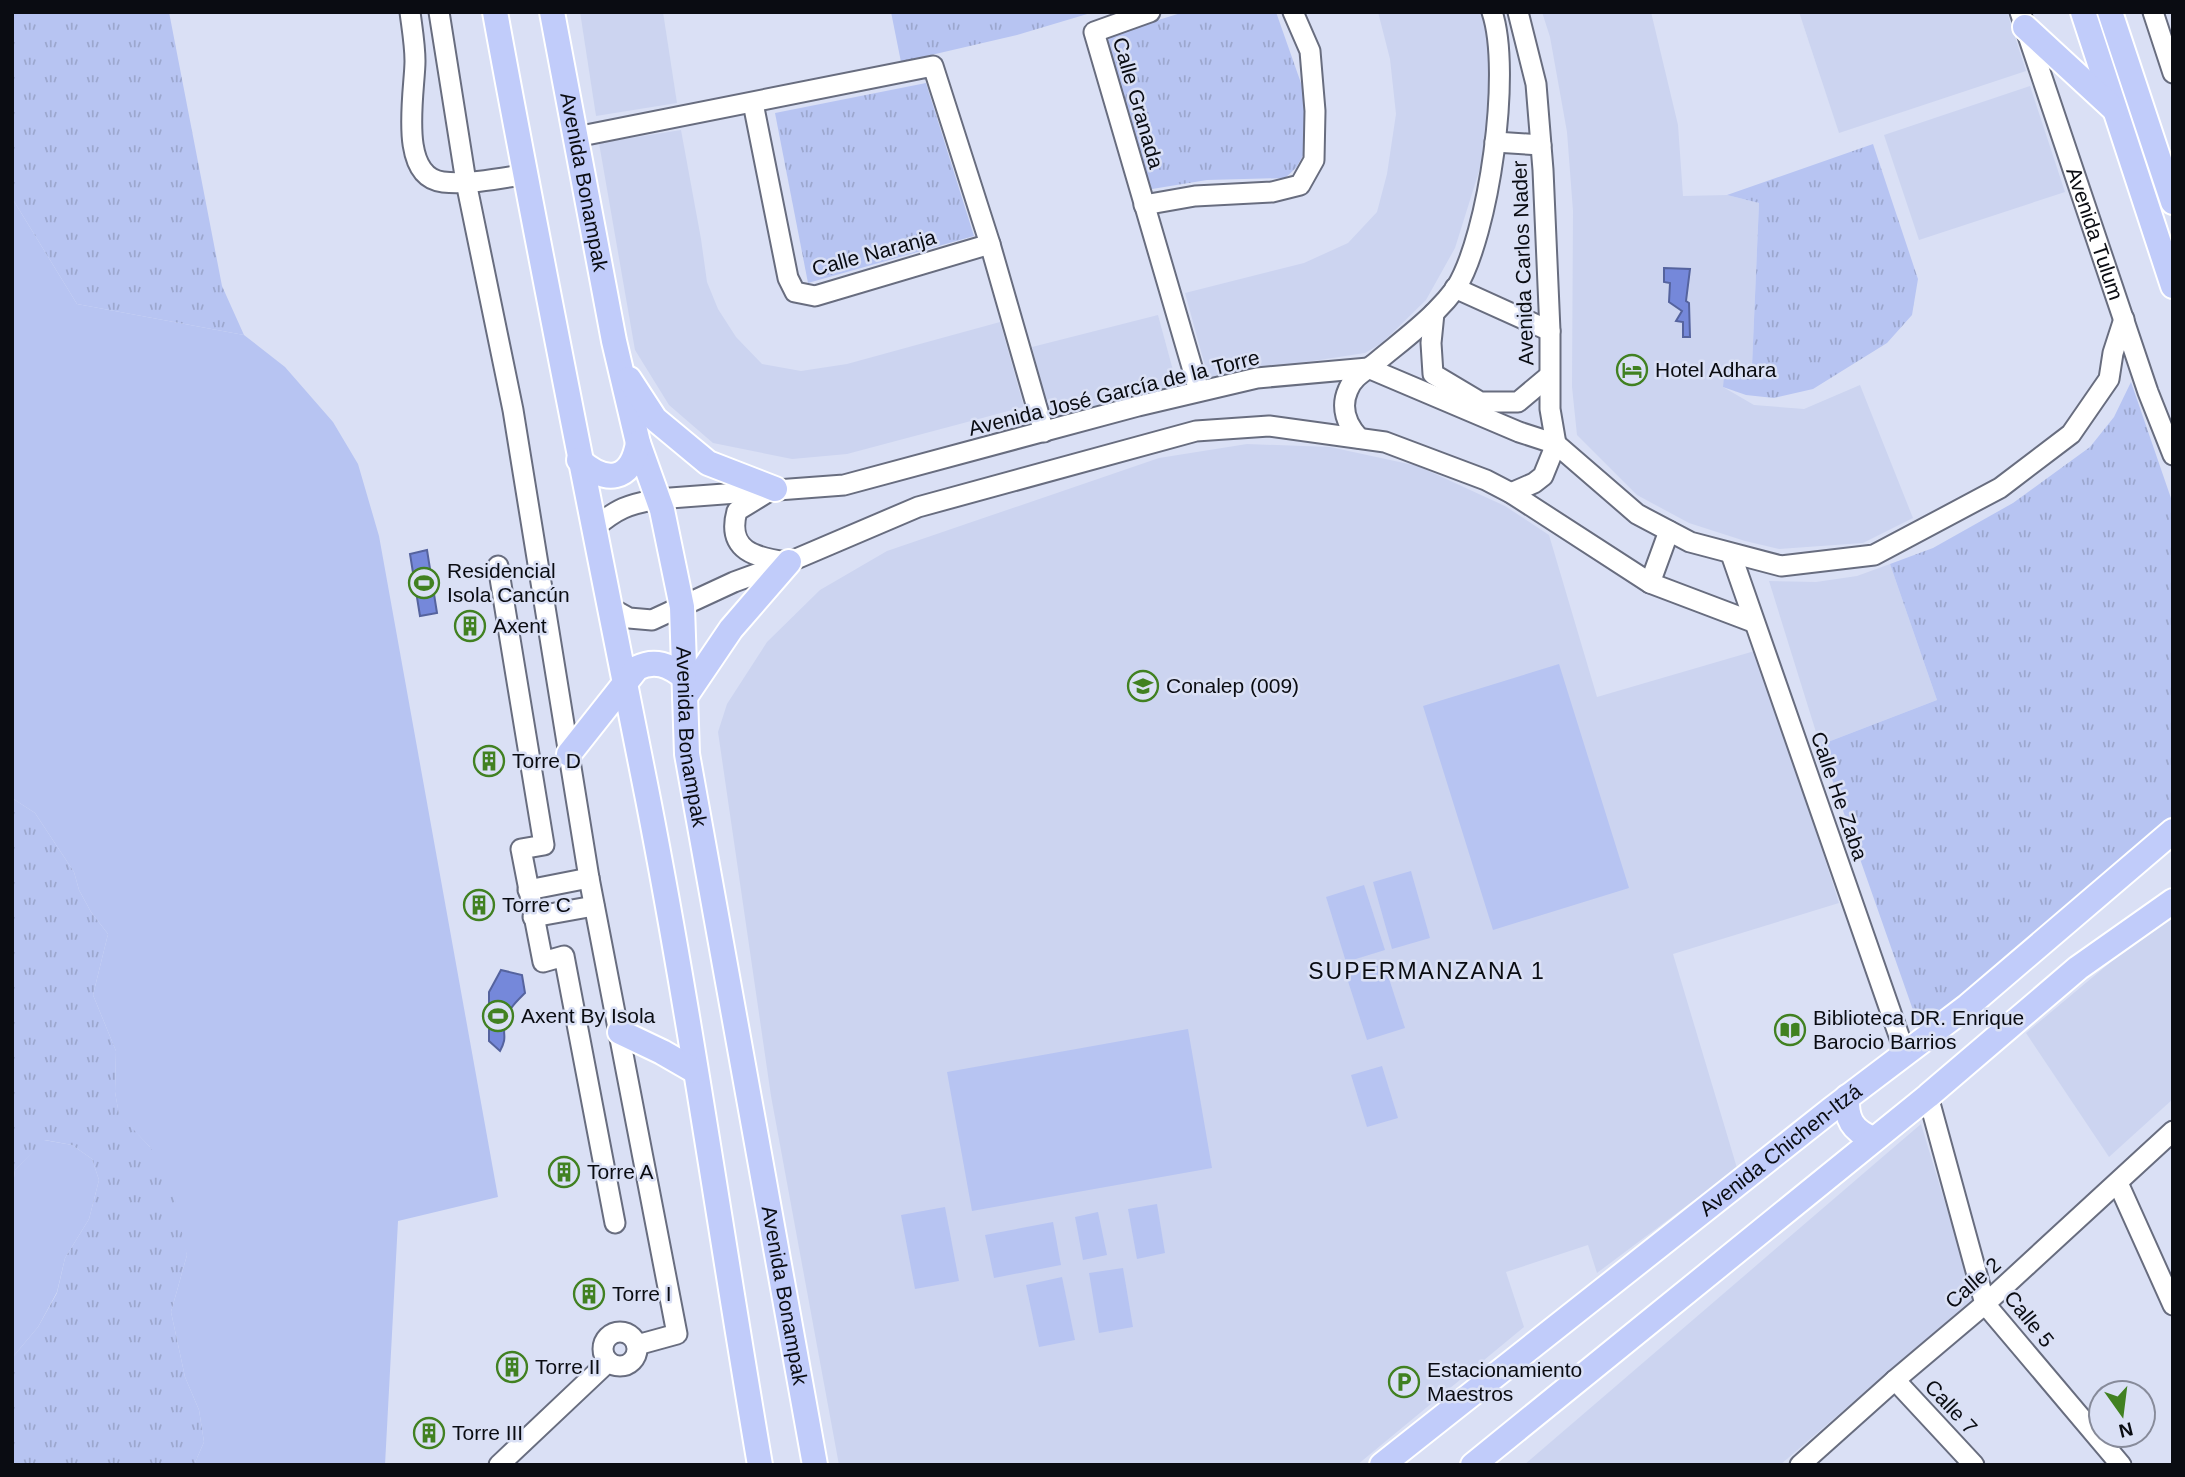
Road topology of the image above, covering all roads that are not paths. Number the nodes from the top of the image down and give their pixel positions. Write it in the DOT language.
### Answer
graph roads {
  1 [pos="410,12"];
  2 [pos="439,12"];
  3 [pos="495,12"];
  4 [pos="552,12"];
  5 [pos="1150,12"];
  6 [pos="1293,12"];
  7 [pos="1492,12"];
  8 [pos="1518,12"];
  9 [pos="2083,12"];
  10 [pos="2110,12"];
  11 [pos="2153,12"];
  12 [pos="2022,19"];
  13 [pos="2173,73"];
  14 [pos="753,103"];
  15 [pos="2116,111"];
  16 [pos="576,137"];
  17 [pos="1495,142"];
  18 [pos="1541,145"];
  19 [pos="524,175"];
  20 [pos="466,182"];
  21 [pos="2173,202"];
  22 [pos="1144,205"];
  23 [pos="990,244"];
  24 [pos="2173,286"];
  25 [pos="1455,288"];
  26 [pos="1434,313"];
  27 [pos="2123,318"];
  28 [pos="1550,331"];
  29 [pos="619,363"];
  30 [pos="1368,368"];
  31 [pos="1549,376"];
  32 [pos="1199,391"];
  33 [pos="1044,432"];
  34 [pos="1359,438"];
  35 [pos="638,443"];
  36 [pos="1556,444"];
  37 [pos="2173,455"];
  38 [pos="579,460"];
  39 [pos="775,489"];
  40 [pos="1511,493"];
  41 [pos="657,499"];
  42 [pos="594,528"];
  43 [pos="1669,531"];
  44 [pos="1731,554"];
  45 [pos="789,562"];
  46 [pos="498,566"];
  47 [pos="1650,583"];
  48 [pos="682,607"];
  49 [pos="611,608"];
  50 [pos="1753,622"];
  51 [pos="623,684"];
  52 [pos="685,687"];
  53 [pos="569,754"];
  54 [pos="2173,831"];
  55 [pos="589,878"];
  56 [pos="528,890"];
  57 [pos="2173,901"];
  58 [pos="594,906"];
  59 [pos="533,917"];
  60 [pos="1968,1006"];
  61 [pos="620,1032"];
  62 [pos="1987,1045"];
  63 [pos="1905,1053"];
  64 [pos="695,1071"];
  65 [pos="1928,1096"];
  66 [pos="1847,1097"];
  67 [pos="2173,1131"];
  68 [pos="1873,1139"];
  69 [pos="2118,1183"];
  70 [pos="615,1223"];
  71 [pos="1984,1304"];
  72 [pos="2173,1305"];
  73 [pos="1895,1380"];
  74 [pos="499,1465"];
  75 [pos="760,1465"];
  76 [pos="815,1465"];
  77 [pos="1382,1465"];
  78 [pos="1473,1465"];
  79 [pos="1800,1465"];
  80 [pos="1974,1465"];
  81 [pos="2122,1465"];
  1 -- 20 [label="street"];
  2 -- 20 [label="street"];
  3 -- 19 [label="main road"];
  4 -- 16 [label="main road, Avenida Bonampak"];
  5 -- 22 [label="street, Calle Granada"];
  6 -- 22 [label="street"];
  7 -- 17 [label="street, Avenida Carlos Nader"];
  8 -- 18 [label="street, Avenida Carlos Nader"];
  9 -- 15 [label="main road"];
  10 -- 21 [label="main road"];
  11 -- 13 [label="street"];
  12 -- 15 [label="main road"];
  12 -- 27 [label="street, Avenida Tulum"];
  14 -- 16 [label="street"];
  14 -- 23 [label="street"];
  14 -- 23 [label="street, Calle Naranja"];
  15 -- 24 [label="main road"];
  16 -- 29 [label="main road, Avenida Bonampak"];
  17 -- 18 [label="street"];
  17 -- 25 [label="street, Avenida Carlos Nader"];
  18 -- 28 [label="street, Avenida Carlos Nader"];
  19 -- 20 [label="street"];
  19 -- 38 [label="main road"];
  20 -- 53 [label="street"];
  22 -- 32 [label="street, Calle Granada"];
  23 -- 33 [label="street"];
  25 -- 26 [label="street, Avenida Carlos Nader"];
  25 -- 28 [label="street"];
  26 -- 30 [label="street, Avenida Carlos Nader"];
  26 -- 31 [label="street"];
  27 -- 37 [label="street, Avenida Tulum"];
  27 -- 44 [label="street, Avenida José García de la Torre"];
  28 -- 31 [label="street, Avenida Carlos Nader"];
  29 -- 35 [label="main road, Avenida Bonampak"];
  29 -- 39 [label="main road"];
  30 -- 32 [label="street, Avenida José García de la Torre"];
  30 -- 34 [label="street, Avenida Carlos Nader"];
  30 -- 36 [label="street, Avenida José García de la Torre"];
  31 -- 36 [label="street, Avenida Carlos Nader"];
  32 -- 33 [label="street, Avenida José García de la Torre"];
  33 -- 39 [label="street, Avenida José García de la Torre"];
  34 -- 40 [label="street"];
  34 -- 45 [label="street"];
  35 -- 38 [label="main road"];
  35 -- 41 [label="main road, Avenida Bonampak"];
  36 -- 40 [label="street"];
  36 -- 43 [label="street, Avenida José García de la Torre"];
  38 -- 42 [label="main road"];
  39 -- 41 [label="street, Avenida José García de la Torre"];
  39 -- 45 [label="street"];
  40 -- 47 [label="street"];
  41 -- 42 [label="street, Avenida José García de la Torre"];
  41 -- 48 [label="main road, Avenida Bonampak"];
  42 -- 49 [label="main road"];
  43 -- 44 [label="street, Avenida José García de la Torre"];
  43 -- 47 [label="street"];
  44 -- 50 [label="street, Calle He Zaba"];
  45 -- 48 [label="street"];
  45 -- 52 [label="main road"];
  46 -- 56 [label="street"];
  47 -- 50 [label="street"];
  48 -- 49 [label="street"];
  48 -- 52 [label="main road, Avenida Bonampak"];
  49 -- 51 [label="main road"];
  50 -- 63 [label="street, Calle He Zaba"];
  51 -- 52 [label="main road"];
  51 -- 53 [label="main road"];
  51 -- 64 [label="main road"];
  52 -- 76 [label="main road, Avenida Bonampak"];
  53 -- 55 [label="street"];
  54 -- 60 [label="main road, Avenida Chichen-Itzá"];
  55 -- 56 [label="street"];
  55 -- 58 [label="street"];
  56 -- 59 [label="street"];
  57 -- 62 [label="main road"];
  58 -- 59 [label="street"];
  58 -- 61 [label="street"];
  59 -- 70 [label="street"];
  60 -- 62 [label="main road"];
  60 -- 63 [label="main road, Avenida Chichen-Itzá"];
  61 -- 64 [label="main road"];
  61 -- 74 [label="street"];
  62 -- 65 [label="main road"];
  63 -- 66 [label="main road, Avenida Chichen-Itzá"];
  64 -- 75 [label="main road"];
  65 -- 68 [label="main road"];
  65 -- 71 [label="street, Calle 5"];
  66 -- 68 [label="main road"];
  66 -- 77 [label="main road, Avenida Chichen-Itzá"];
  67 -- 69 [label="street, Calle 2"];
  68 -- 78 [label="main road"];
  69 -- 71 [label="street, Calle 2"];
  69 -- 72 [label="street"];
  71 -- 73 [label="street, Calle 2"];
  71 -- 81 [label="street, Calle 5"];
  73 -- 79 [label="street, Calle 2"];
  73 -- 80 [label="street, Calle 7"];
}
